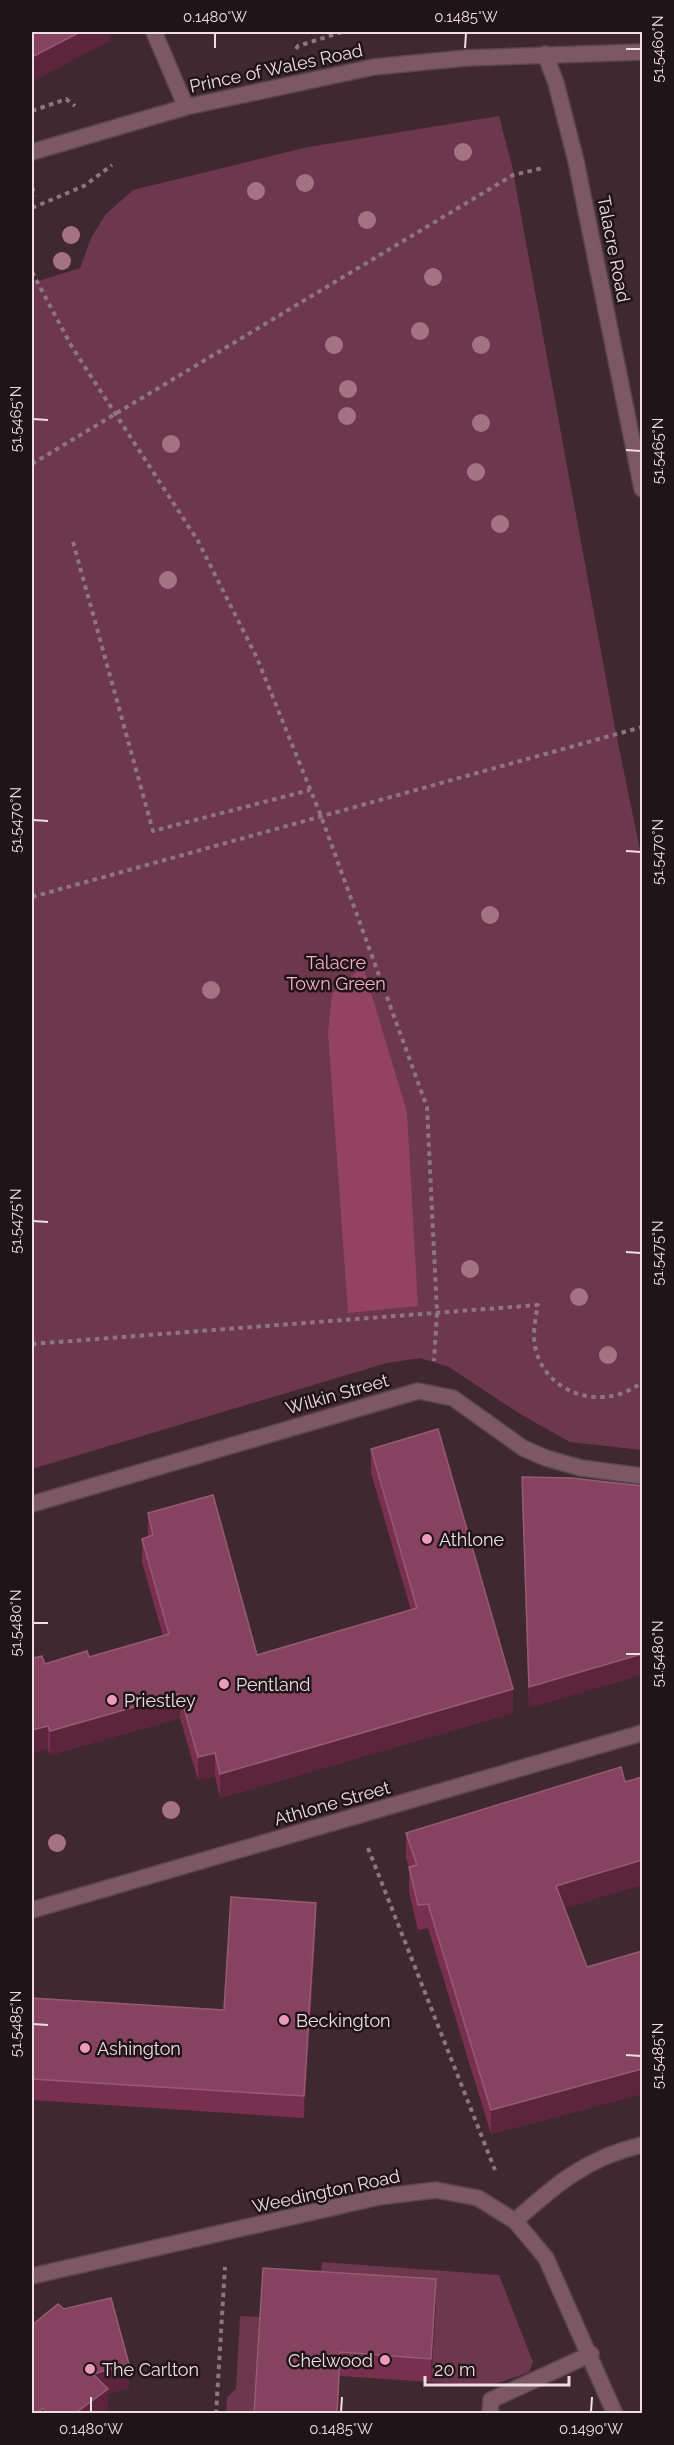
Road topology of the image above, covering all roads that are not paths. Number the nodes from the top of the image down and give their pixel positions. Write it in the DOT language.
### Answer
graph roads {
  1 [pos="154,32"];
  2 [pos="642,52"];
  3 [pos="545,54"];
  4 [pos="186,107"];
  5 [pos="32,152"];
  6 [pos="642,489"];
  7 [pos="642,1476"];
  8 [pos="32,1504"];
  9 [pos="642,1733"];
  10 [pos="32,1910"];
  11 [pos="642,2145"];
  12 [pos="515,2221"];
  13 [pos="32,2276"];
  14 [pos="591,2354"];
  15 [pos="490,2414"];
  16 [pos="615,2414"];
  1 -- 4 [label="street"];
  2 -- 3 [label="street, Prince of Wales Road"];
  3 -- 4 [label="street, Prince of Wales Road"];
  3 -- 6 [label="street, Talacre Road"];
  4 -- 5 [label="street, Prince of Wales Road"];
  7 -- 8 [label="street, Wilkin Street"];
  9 -- 10 [label="street, Athlone Street"];
  11 -- 12 [label="street"];
  12 -- 13 [label="street, Weedington Road"];
  12 -- 14 [label="street, Weedington Road"];
  14 -- 15 [label="street"];
  14 -- 16 [label="street, Weedington Road"];
}
